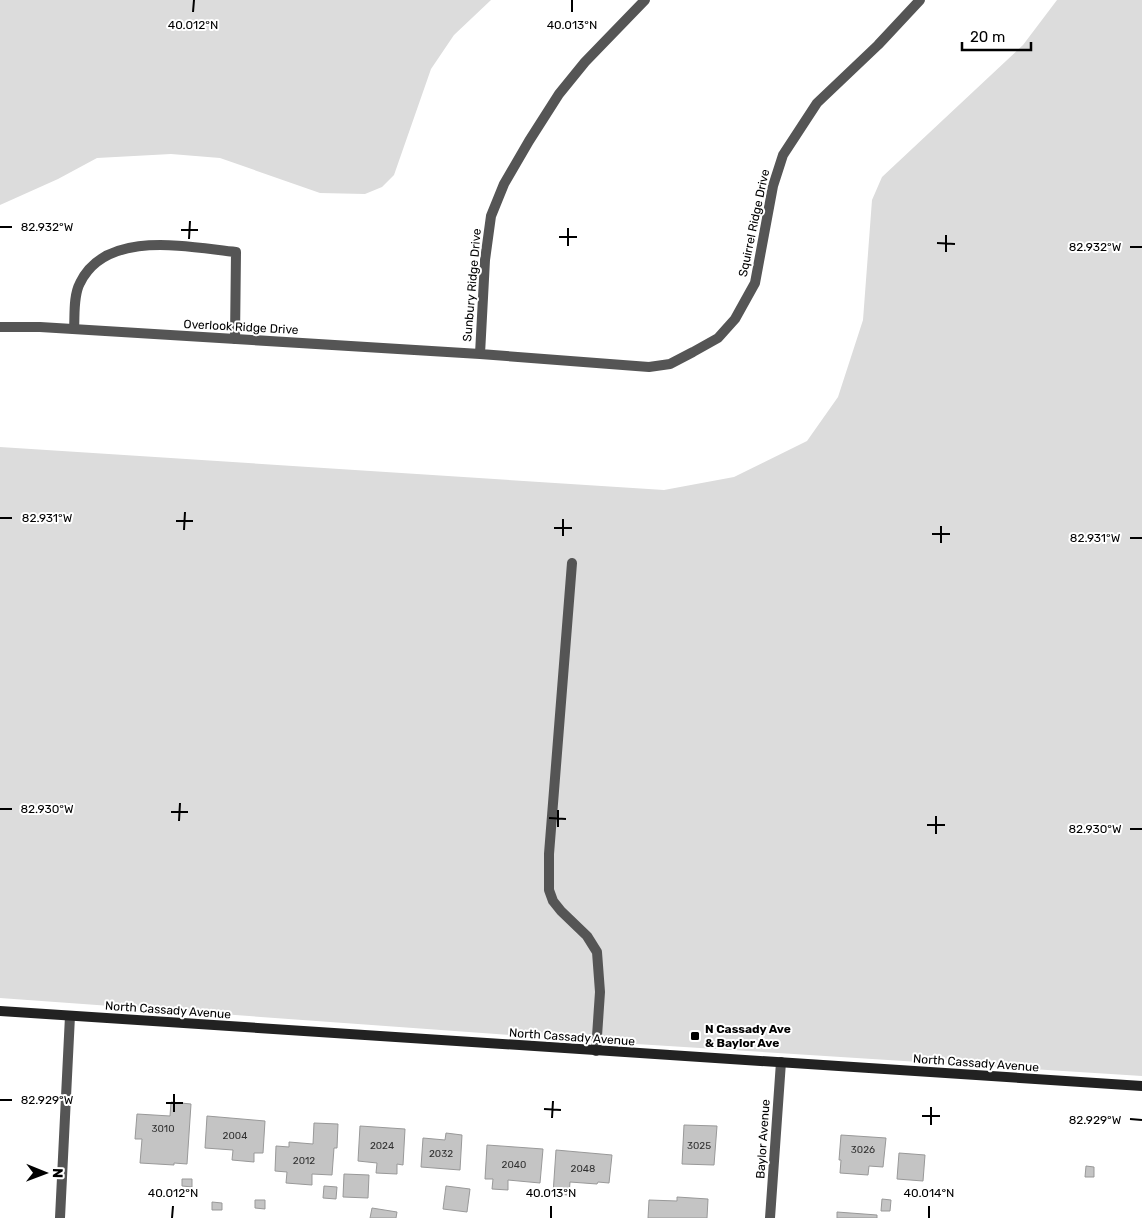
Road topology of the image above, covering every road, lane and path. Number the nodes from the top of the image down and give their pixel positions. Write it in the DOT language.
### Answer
graph roads {
  1 [pos="645,0"];
  2 [pos="920,0"];
  3 [pos="0,327"];
  4 [pos="74,329"];
  5 [pos="235,339"];
  6 [pos="480,354"];
  7 [pos="572,563"];
  8 [pos="0,1011"];
  9 [pos="70,1016"];
  10 [pos="596,1051"];
  11 [pos="781,1062"];
  12 [pos="1142,1086"];
  13 [pos="60,1218"];
  14 [pos="770,1218"];
  1 -- 6 [label="street, Sunbury Ridge Drive"];
  2 -- 6 [label="street, Squirrel Ridge Drive"];
  3 -- 4 [label="street, Overlook Ridge Drive"];
  4 -- 5 [label="street, Overlook Ridge Drive"];
  4 -- 5 [label="street"];
  5 -- 6 [label="street, Overlook Ridge Drive"];
  7 -- 10 [label="street"];
  8 -- 9 [label="main road, North Cassady Avenue"];
  9 -- 10 [label="main road, North Cassady Avenue"];
  9 -- 13 [label="street"];
  10 -- 11 [label="main road, North Cassady Avenue"];
  11 -- 12 [label="main road, North Cassady Avenue"];
  11 -- 14 [label="street, Baylor Avenue"];
}
